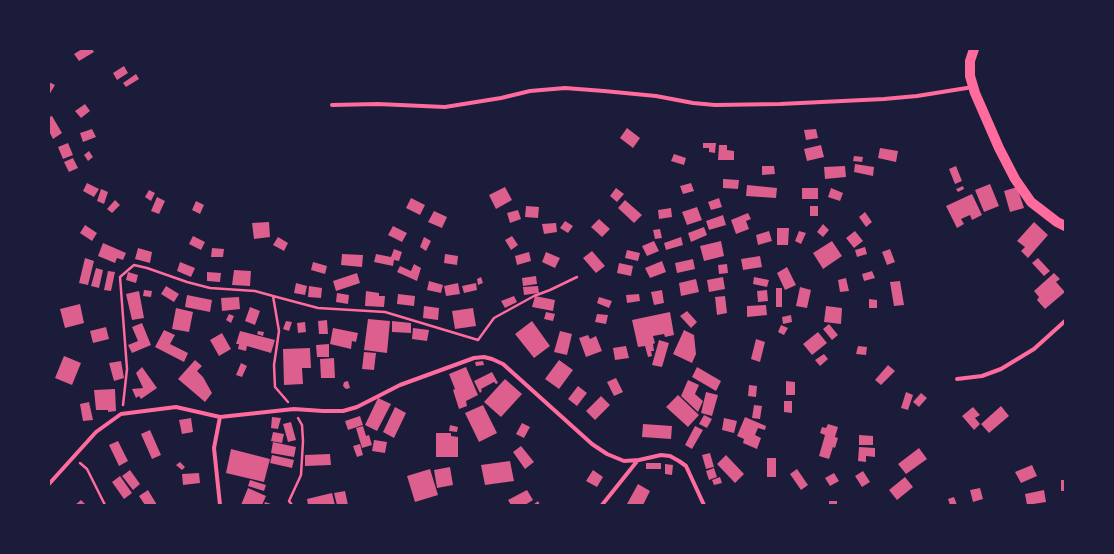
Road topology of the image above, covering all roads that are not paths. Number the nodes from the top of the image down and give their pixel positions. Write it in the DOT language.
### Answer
graph roads {
  1 [pos="974,49"];
  2 [pos="973,87"];
  3 [pos="332,105"];
  4 [pos="1065,226"];
  5 [pos="1065,321"];
  6 [pos="957,379"];
  7 [pos="220,417"];
  8 [pos="639,460"];
  9 [pos="49,484"];
  10 [pos="220,505"];
  11 [pos="602,505"];
  12 [pos="704,505"];
  1 -- 2 [label="main road"];
  2 -- 3 [label="street"];
  2 -- 4 [label="main road"];
  5 -- 6 [label="street"];
  7 -- 8 [label="street"];
  7 -- 9 [label="street"];
  7 -- 10 [label="street"];
  8 -- 11 [label="street"];
  8 -- 12 [label="street"];
}
